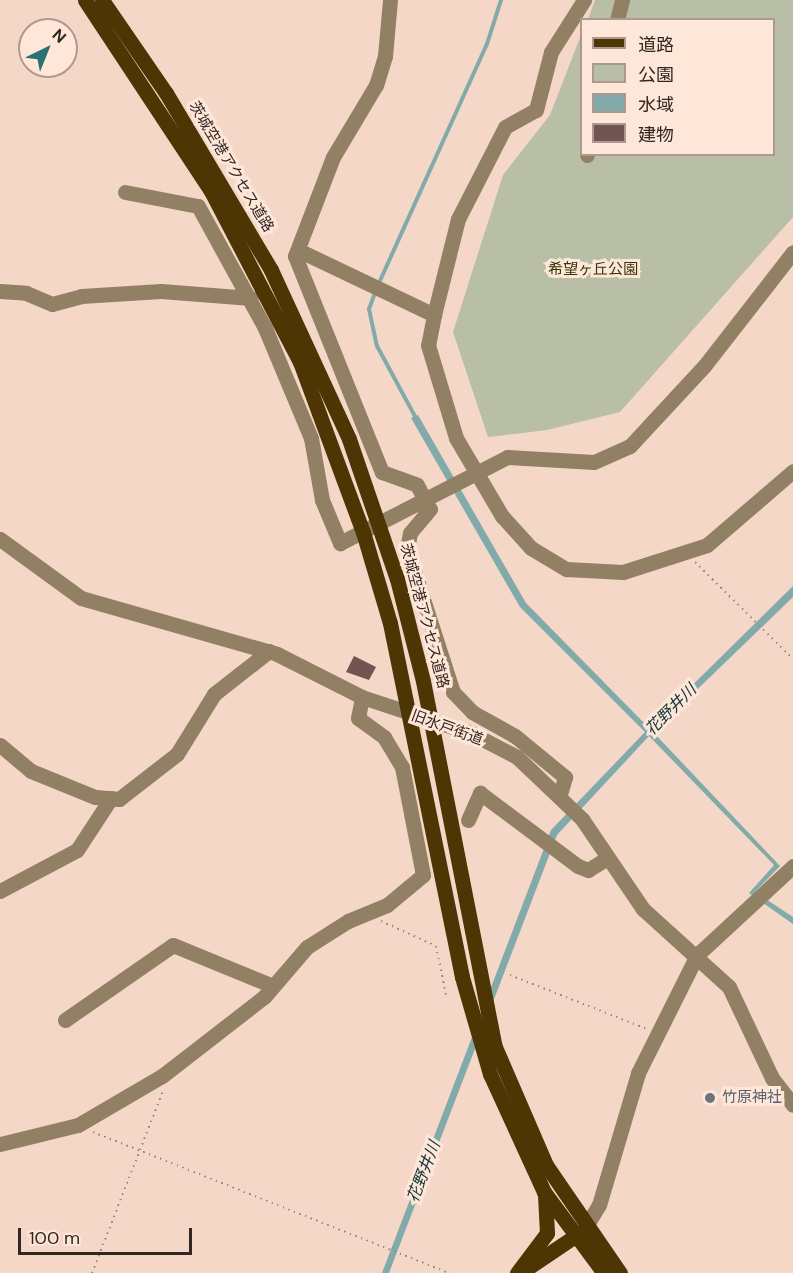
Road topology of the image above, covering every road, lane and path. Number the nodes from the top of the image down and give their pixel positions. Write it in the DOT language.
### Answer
graph roads {
  1 [pos="85,0"];
  2 [pos="102,0"];
  3 [pos="390,0"];
  4 [pos="584,0"];
  5 [pos="622,0"];
  6 [pos="618,18"];
  7 [pos="125,192"];
  8 [pos="298,250"];
  9 [pos="793,252"];
  10 [pos="0,291"];
  11 [pos="251,298"];
  12 [pos="434,315"];
  13 [pos="793,471"];
  14 [pos="472,476"];
  15 [pos="426,500"];
  16 [pos="380,523"];
  17 [pos="363,532"];
  18 [pos="0,539"];
  19 [pos="686,553"];
  20 [pos="269,651"];
  21 [pos="793,659"];
  22 [pos="362,697"];
  23 [pos="411,715"];
  24 [pos="432,720"];
  25 [pos="0,745"];
  26 [pos="111,798"];
  27 [pos="565,800"];
  28 [pos="468,820"];
  29 [pos="607,858"];
  30 [pos="793,866"];
  31 [pos="0,891"];
  32 [pos="365,914"];
  33 [pos="697,955"];
  34 [pos="510,975"];
  35 [pos="273,986"];
  36 [pos="447,999"];
  37 [pos="65,1020"];
  38 [pos="657,1033"];
  39 [pos="162,1076"];
  40 [pos="793,1106"];
  41 [pos="78,1125"];
  42 [pos="0,1144"];
  43 [pos="140,1152"];
  44 [pos="544,1192"];
  45 [pos="580,1233"];
  46 [pos="92,1273"];
  47 [pos="450,1273"];
  48 [pos="518,1273"];
  49 [pos="604,1273"];
  50 [pos="620,1273"];
  1 -- 17 [label="main road, 茨城空港アクセス道路"];
  2 -- 16 [label="main road, 茨城空港アクセス道路"];
  3 -- 8 [label="street"];
  4 -- 12 [label="street"];
  5 -- 6 [label="street"];
  7 -- 11 [label="street"];
  8 -- 12 [label="street"];
  8 -- 15 [label="street"];
  9 -- 14 [label="street"];
  10 -- 11 [label="street"];
  11 -- 17 [label="street"];
  12 -- 14 [label="street"];
  13 -- 19 [label="street"];
  14 -- 15 [label="street"];
  14 -- 19 [label="street"];
  15 -- 16 [label="street"];
  15 -- 27 [label="street"];
  16 -- 17 [label="street"];
  16 -- 24 [label="main road, 茨城空港アクセス道路"];
  17 -- 23 [label="main road, 茨城空港アクセス道路"];
  18 -- 20 [label="street, 旧水戸街道"];
  19 -- 21 [label="path"];
  20 -- 22 [label="street, 旧水戸街道"];
  20 -- 26 [label="street"];
  22 -- 23 [label="street, 旧水戸街道"];
  22 -- 32 [label="street"];
  23 -- 24 [label="street, 旧水戸街道"];
  23 -- 44 [label="main road, 茨城空港アクセス道路"];
  24 -- 27 [label="street, 旧水戸街道"];
  24 -- 45 [label="main road, 茨城空港アクセス道路"];
  25 -- 26 [label="street"];
  26 -- 31 [label="street"];
  27 -- 29 [label="street, 旧水戸街道"];
  28 -- 29 [label="street"];
  29 -- 33 [label="street, 旧水戸街道"];
  30 -- 33 [label="street"];
  32 -- 35 [label="street"];
  32 -- 36 [label="path"];
  33 -- 38 [label="street"];
  33 -- 40 [label="street, 旧水戸街道"];
  34 -- 38 [label="path"];
  35 -- 37 [label="street"];
  35 -- 39 [label="street"];
  38 -- 45 [label="street"];
  39 -- 41 [label="street"];
  39 -- 43 [label="path"];
  41 -- 42 [label="street"];
  41 -- 43 [label="path"];
  43 -- 46 [label="path"];
  43 -- 47 [label="path"];
  44 -- 45 [label="main road, 茨城空港アクセス道路"];
  44 -- 48 [label="main road"];
  45 -- 48 [label="main road"];
  45 -- 49 [label="main road, 茨城空港アクセス道路"];
  45 -- 50 [label="main road, 茨城空港アクセス道路"];
}
